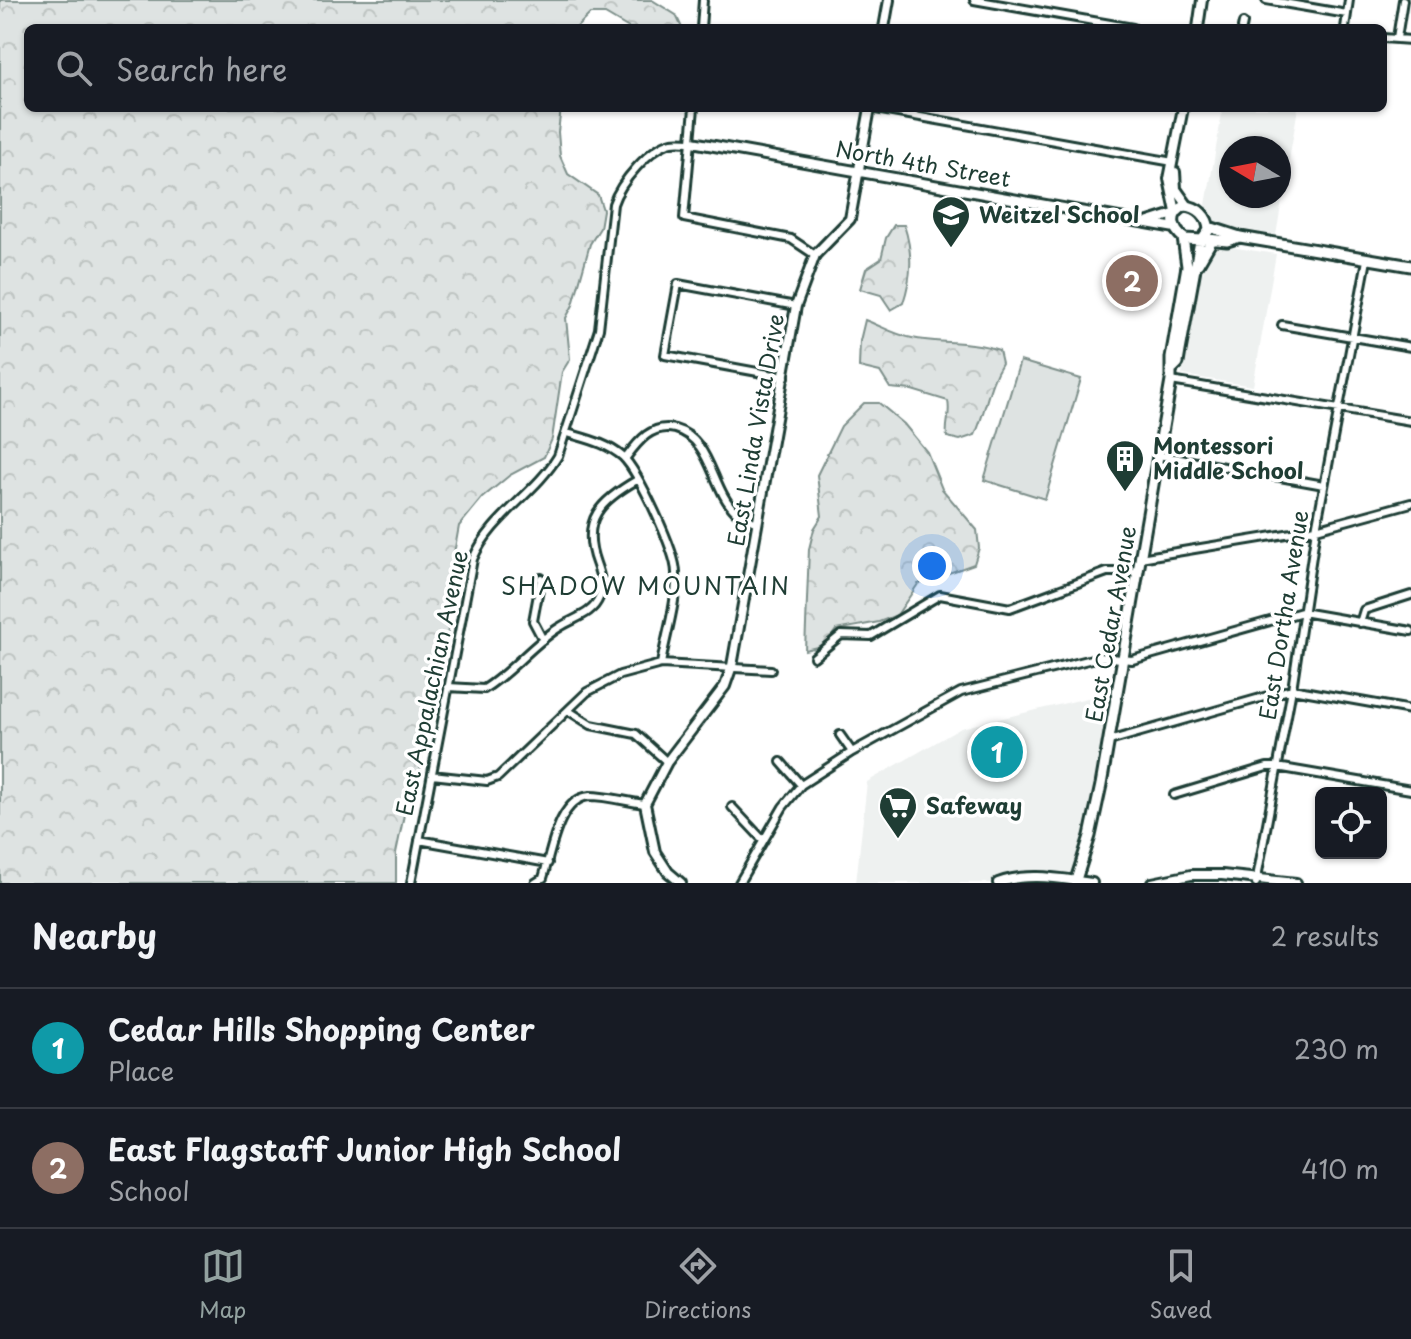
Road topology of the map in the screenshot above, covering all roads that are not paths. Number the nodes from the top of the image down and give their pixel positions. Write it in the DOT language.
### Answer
graph roads {
  1 [pos="703,0"];
  2 [pos="889,0"];
  3 [pos="974,0"];
  4 [pos="1202,0"];
  5 [pos="1266,0"];
  6 [pos="1349,0"];
  7 [pos="1403,0"];
  8 [pos="1347,14"];
  9 [pos="701,24"];
  10 [pos="885,24"];
  11 [pos="1110,24"];
  12 [pos="1199,24"];
  13 [pos="1346,24"];
  14 [pos="1387,38"];
  15 [pos="1397,38"];
  16 [pos="1411,40"];
  17 [pos="694,112"];
  18 [pos="869,112"];
  19 [pos="891,112"];
  20 [pos="1182,112"];
  21 [pos="692,142"];
  22 [pos="1173,165"];
  23 [pos="859,171"];
  24 [pos="1188,206"];
  25 [pos="1175,213"];
  26 [pos="1148,222"];
  27 [pos="1209,227"];
  28 [pos="1175,228"];
  29 [pos="1240,237"];
  30 [pos="1183,238"];
  31 [pos="1205,240"];
  32 [pos="815,255"];
  33 [pos="1367,260"];
  34 [pos="1411,266"];
  35 [pos="796,306"];
  36 [pos="1282,325"];
  37 [pos="1353,338"];
  38 [pos="1411,347"];
  39 [pos="1173,368"];
  40 [pos="785,377"];
  41 [pos="1171,381"];
  42 [pos="1340,408"];
  43 [pos="1411,421"];
  44 [pos="567,433"];
  45 [pos="1158,455"];
  46 [pos="625,459"];
  47 [pos="637,480"];
  48 [pos="1324,485"];
  49 [pos="1411,503"];
  50 [pos="758,523"];
  51 [pos="1316,529"];
  52 [pos="1140,558"];
  53 [pos="1138,572"];
  54 [pos="541,578"];
  55 [pos="1411,595"];
  56 [pos="1302,612"];
  57 [pos="1360,623"];
  58 [pos="1411,631"];
  59 [pos="543,640"];
  60 [pos="814,657"];
  61 [pos="1122,659"];
  62 [pos="661,664"];
  63 [pos="732,666"];
  64 [pos="771,670"];
  65 [pos="448,687"];
  66 [pos="1292,689"];
  67 [pos="1411,710"];
  68 [pos="569,711"];
  69 [pos="840,735"];
  70 [pos="1109,741"];
  71 [pos="852,752"];
  72 [pos="667,762"];
  73 [pos="781,762"];
  74 [pos="1277,767"];
  75 [pos="432,775"];
  76 [pos="801,785"];
  77 [pos="1411,790"];
  78 [pos="1174,795"];
  79 [pos="645,804"];
  80 [pos="732,807"];
  81 [pos="419,840"];
  82 [pos="763,840"];
  83 [pos="548,863"];
  84 [pos="1256,881"];
  85 [pos="1075,882"];
  86 [pos="411,883"];
  87 [pos="535,883"];
  88 [pos="681,883"];
  89 [pos="739,883"];
  90 [pos="998,883"];
  91 [pos="1092,883"];
  92 [pos="1152,883"];
  93 [pos="1296,883"];
  1 -- 9 [label="street"];
  2 -- 10 [label="street"];
  3 -- 11 [label="street"];
  4 -- 12 [label="street"];
  5 -- 8 [label="street"];
  6 -- 8 [label="street"];
  7 -- 15 [label="street"];
  8 -- 13 [label="street"];
  14 -- 15 [label="street"];
  15 -- 16 [label="street"];
  17 -- 21 [label="street"];
  18 -- 23 [label="street, East Linda Vista Drive"];
  19 -- 22 [label="street"];
  20 -- 22 [label="street"];
  21 -- 23 [label="street, North 4th Street"];
  21 -- 32 [label="street"];
  21 -- 44 [label="street, East Appalachian Avenue"];
  22 -- 24 [label="street"];
  22 -- 25 [label="street"];
  23 -- 26 [label="street, North 4th Street"];
  23 -- 32 [label="street, East Linda Vista Drive"];
  24 -- 25 [label="main road"];
  24 -- 27 [label="main road"];
  25 -- 26 [label="street, North 4th Street"];
  25 -- 28 [label="main road"];
  26 -- 28 [label="street, North 4th Street"];
  27 -- 29 [label="main road"];
  27 -- 31 [label="main road"];
  28 -- 30 [label="main road"];
  29 -- 31 [label="main road"];
  29 -- 33 [label="main road"];
  30 -- 31 [label="main road"];
  30 -- 39 [label="main road, East Cedar Avenue"];
  31 -- 39 [label="main road, East Cedar Avenue"];
  32 -- 35 [label="street, East Linda Vista Drive"];
  33 -- 34 [label="main road"];
  33 -- 37 [label="street, East Dortha Avenue"];
  35 -- 40 [label="street, East Linda Vista Drive"];
  35 -- 40 [label="street"];
  36 -- 37 [label="street"];
  37 -- 38 [label="street"];
  37 -- 42 [label="street, East Dortha Avenue"];
  39 -- 41 [label="main road, East Cedar Avenue"];
  40 -- 50 [label="street, East Linda Vista Drive"];
  41 -- 42 [label="street"];
  41 -- 45 [label="main road, East Cedar Avenue"];
  42 -- 43 [label="street"];
  42 -- 48 [label="street, East Dortha Avenue"];
  44 -- 46 [label="street"];
  44 -- 65 [label="street, East Appalachian Avenue"];
  45 -- 48 [label="street"];
  45 -- 52 [label="main road, East Cedar Avenue"];
  46 -- 47 [label="street"];
  46 -- 50 [label="street"];
  47 -- 59 [label="street"];
  47 -- 62 [label="street"];
  48 -- 51 [label="street, East Dortha Avenue"];
  49 -- 51 [label="street"];
  50 -- 63 [label="street, East Linda Vista Drive"];
  51 -- 52 [label="street"];
  51 -- 56 [label="street, East Dortha Avenue"];
  52 -- 53 [label="main road, East Cedar Avenue"];
  53 -- 60 [label="street"];
  53 -- 61 [label="main road, East Cedar Avenue"];
  54 -- 59 [label="street"];
  55 -- 57 [label="street"];
  56 -- 57 [label="street"];
  56 -- 61 [label="street"];
  56 -- 66 [label="street, East Dortha Avenue"];
  57 -- 58 [label="street"];
  59 -- 65 [label="street"];
  61 -- 70 [label="main road, East Cedar Avenue"];
  61 -- 71 [label="street"];
  62 -- 63 [label="street"];
  62 -- 68 [label="street"];
  63 -- 64 [label="street"];
  63 -- 72 [label="street, East Linda Vista Drive"];
  65 -- 75 [label="street, East Appalachian Avenue"];
  66 -- 67 [label="street"];
  66 -- 70 [label="street"];
  66 -- 74 [label="street, East Dortha Avenue"];
  68 -- 72 [label="street"];
  68 -- 75 [label="street"];
  69 -- 71 [label="street"];
  70 -- 85 [label="main road, East Cedar Avenue"];
  71 -- 76 [label="street"];
  72 -- 79 [label="street, East Linda Vista Drive"];
  73 -- 76 [label="street"];
  74 -- 77 [label="street"];
  74 -- 78 [label="street"];
  74 -- 84 [label="street, East Dortha Avenue"];
  75 -- 81 [label="street, East Appalachian Avenue"];
  76 -- 82 [label="street"];
  79 -- 83 [label="street"];
  79 -- 88 [label="street"];
  80 -- 82 [label="street"];
  81 -- 83 [label="street"];
  81 -- 86 [label="street, East Appalachian Avenue"];
  82 -- 89 [label="street"];
  83 -- 87 [label="street"];
  84 -- 92 [label="street"];
  84 -- 93 [label="street"];
  85 -- 90 [label="street"];
  85 -- 91 [label="street"];
}
